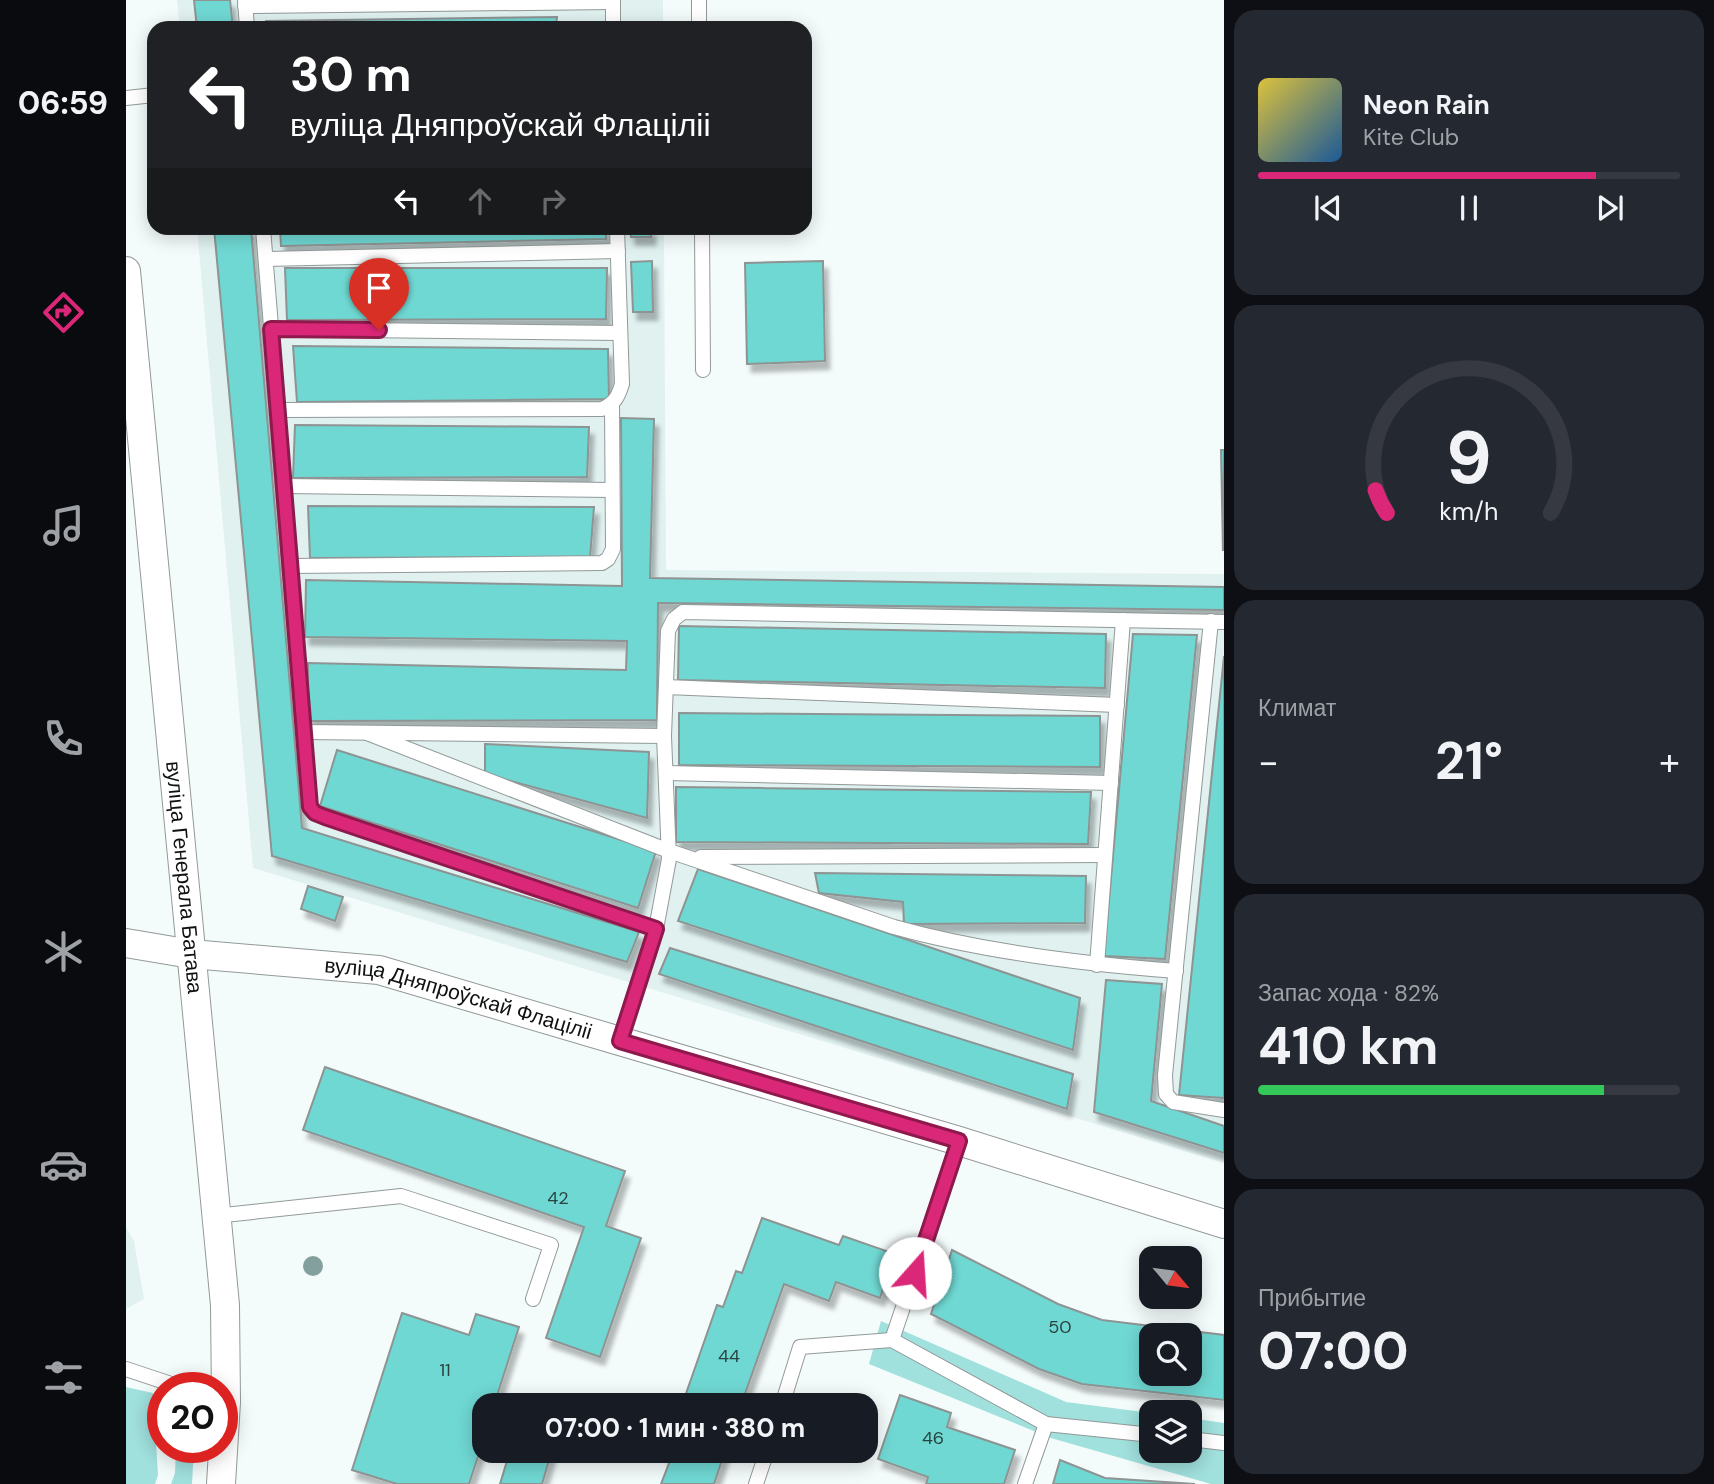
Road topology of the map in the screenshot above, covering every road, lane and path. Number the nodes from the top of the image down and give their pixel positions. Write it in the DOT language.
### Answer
graph roads {
  1 [pos="699,0"];
  2 [pos="613,1"];
  3 [pos="245,3"];
  4 [pos="246,21"];
  5 [pos="613,21"];
  6 [pos="699,21"];
  7 [pos="147,96"];
  8 [pos="126,98"];
  9 [pos="263,235"];
  10 [pos="617,235"];
  11 [pos="702,235"];
  12 [pos="618,251"];
  13 [pos="265,259"];
  14 [pos="126,271"];
  15 [pos="271,329"];
  16 [pos="620,333"];
  17 [pos="703,370"];
  18 [pos="611,405"];
  19 [pos="277,410"];
  20 [pos="284,486"];
  21 [pos="612,490"];
  22 [pos="290,566"];
  23 [pos="1123,620"];
  24 [pos="1217,622"];
  25 [pos="666,687"];
  26 [pos="1117,705"];
  27 [pos="303,732"];
  28 [pos="367,733"];
  29 [pos="664,736"];
  30 [pos="666,773"];
  31 [pos="1111,783"];
  32 [pos="669,851"];
  33 [pos="1105,855"];
  34 [pos="688,858"];
  35 [pos="656,929"];
  36 [pos="126,943"];
  37 [pos="191,954"];
  38 [pos="1097,965"];
  39 [pos="1176,971"];
  40 [pos="620,1041"];
  41 [pos="1224,1110"];
  42 [pos="959,1141"];
  43 [pos="215,1216"];
  44 [pos="1224,1224"];
  45 [pos="533,1299"];
  46 [pos="892,1340"];
  47 [pos="126,1369"];
  48 [pos="224,1372"];
  49 [pos="147,1376"];
  50 [pos="786,1393"];
  51 [pos="1046,1424"];
  52 [pos="1139,1434"];
  53 [pos="1202,1440"];
  54 [pos="1224,1443"];
  55 [pos="222,1463"];
  56 [pos="763,1463"];
  57 [pos="221,1484"];
  58 [pos="756,1484"];
  59 [pos="1025,1484"];
  1 -- 6 [label="lane"];
  2 -- 3 [label="lane"];
  2 -- 5 [label="lane"];
  3 -- 4 [label="lane"];
  7 -- 8 [label="lane"];
  9 -- 13 [label="lane"];
  10 -- 12 [label="lane"];
  11 -- 17 [label="lane"];
  12 -- 13 [label="lane"];
  12 -- 16 [label="lane"];
  13 -- 15 [label="lane"];
  14 -- 37 [label="street, вуліца Генерала Батава"];
  15 -- 16 [label="lane"];
  15 -- 19 [label="lane"];
  16 -- 18 [label="lane"];
  18 -- 19 [label="lane"];
  18 -- 21 [label="lane"];
  19 -- 20 [label="lane"];
  20 -- 21 [label="lane"];
  20 -- 22 [label="lane"];
  21 -- 22 [label="lane"];
  22 -- 27 [label="lane"];
  23 -- 24 [label="lane"];
  23 -- 25 [label="lane"];
  23 -- 26 [label="lane"];
  24 -- 39 [label="lane"];
  25 -- 26 [label="lane"];
  25 -- 29 [label="lane"];
  26 -- 31 [label="lane"];
  27 -- 28 [label="lane"];
  27 -- 35 [label="lane"];
  28 -- 29 [label="lane"];
  28 -- 32 [label="lane"];
  29 -- 30 [label="lane"];
  30 -- 31 [label="lane"];
  30 -- 32 [label="lane"];
  31 -- 33 [label="lane"];
  32 -- 34 [label="lane"];
  32 -- 35 [label="lane"];
  33 -- 34 [label="lane"];
  33 -- 38 [label="lane"];
  34 -- 38 [label="lane"];
  35 -- 40 [label="lane"];
  36 -- 37 [label="street, вуліца Дняпроўскай Флаціліі"];
  37 -- 40 [label="street, вуліца Дняпроўскай Флаціліі"];
  37 -- 43 [label="street, вуліца Генерала Батава"];
  38 -- 39 [label="lane"];
  39 -- 41 [label="lane"];
  40 -- 42 [label="street, вуліца Дняпроўскай Флаціліі"];
  42 -- 44 [label="street, вуліца Дняпроўскай Флаціліі"];
  42 -- 46 [label="lane"];
  43 -- 45 [label="lane"];
  43 -- 48 [label="street, вуліца Генерала Батава"];
  46 -- 50 [label="lane"];
  46 -- 51 [label="lane"];
  47 -- 49 [label="lane"];
  51 -- 52 [label="lane"];
  51 -- 59 [label="lane"];
  53 -- 54 [label="lane"];
  55 -- 57 [label="street, вуліца Генерала Батава"];
  56 -- 58 [label="lane"];
}
